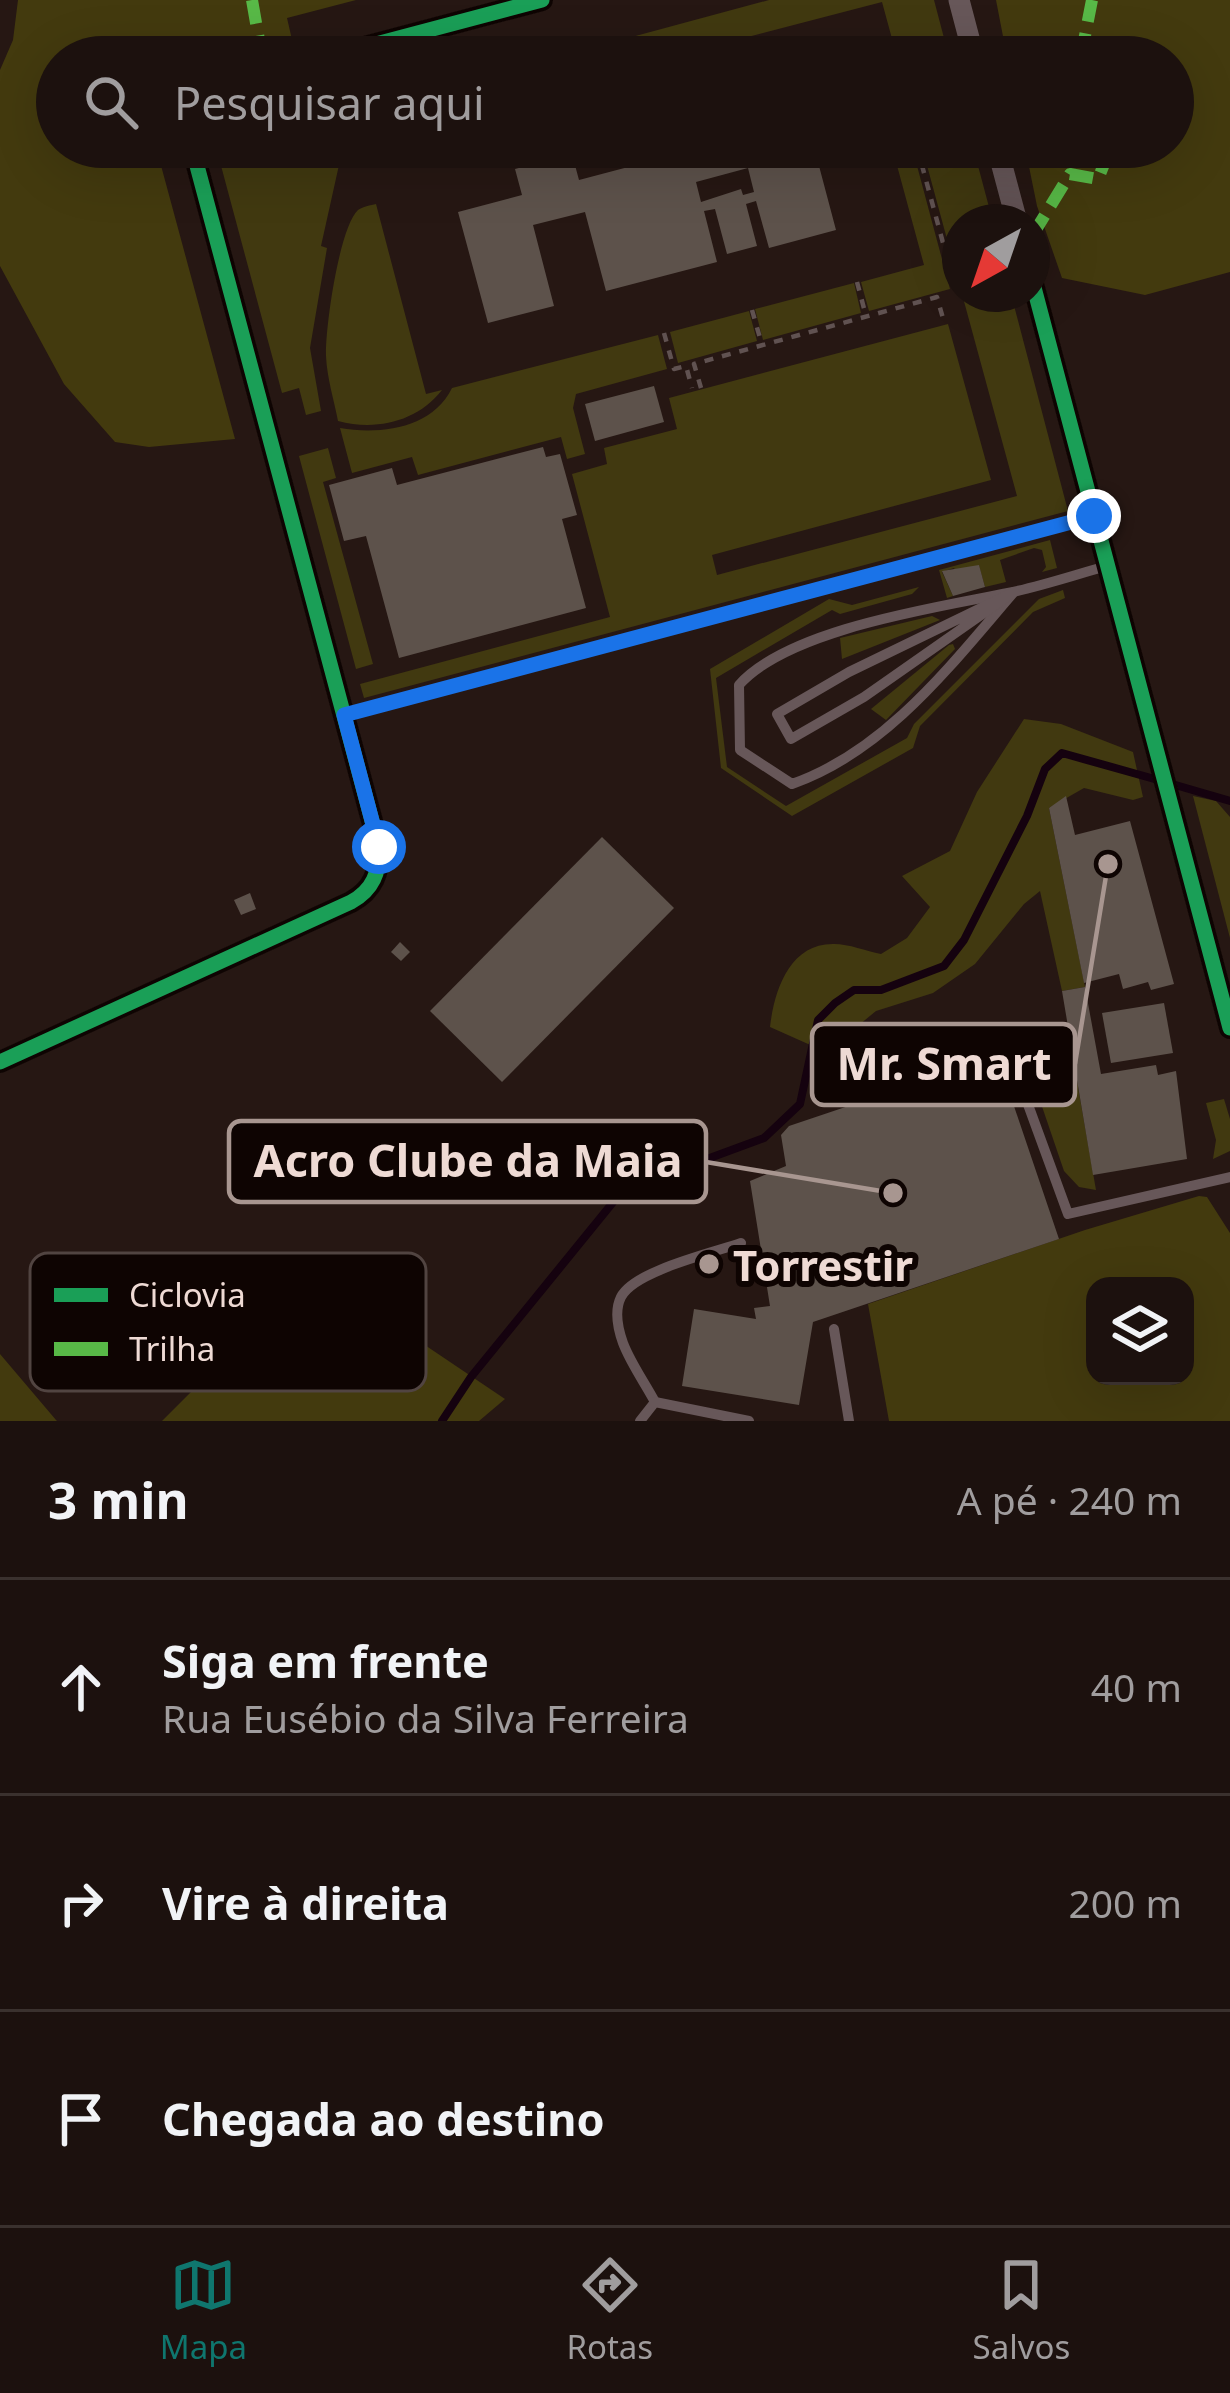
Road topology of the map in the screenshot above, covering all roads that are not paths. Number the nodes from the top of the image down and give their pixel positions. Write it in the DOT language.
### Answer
graph roads {
  1 [pos="542,0"];
  2 [pos="959,0"];
  3 [pos="406,36"];
  4 [pos="968,36"];
  5 [pos="198,168"];
  6 [pos="1003,168"];
  7 [pos="1012,204"];
  8 [pos="1040,312"];
  9 [pos="1107,566"];
  10 [pos="1014,592"];
  11 [pos="1230,1028"];
  12 [pos="0,1062"];
  13 [pos="836,1081"];
  14 [pos="1230,1177"];
  15 [pos="741,1243"];
  16 [pos="834,1329"];
  17 [pos="655,1402"];
  18 [pos="640,1421"];
  19 [pos="749,1421"];
  20 [pos="849,1421"];
  1 -- 3 [label="street"];
  2 -- 4 [label="street"];
  5 -- 12 [label="street"];
  6 -- 7 [label="street"];
  8 -- 9 [label="street"];
  9 -- 10 [label="lane"];
  9 -- 11 [label="street"];
  10 -- 10 [label="lane"];
  10 -- 10 [label="lane"];
  13 -- 14 [label="lane"];
  15 -- 17 [label="lane"];
  16 -- 20 [label="lane"];
  17 -- 18 [label="lane"];
  17 -- 19 [label="lane"];
}
